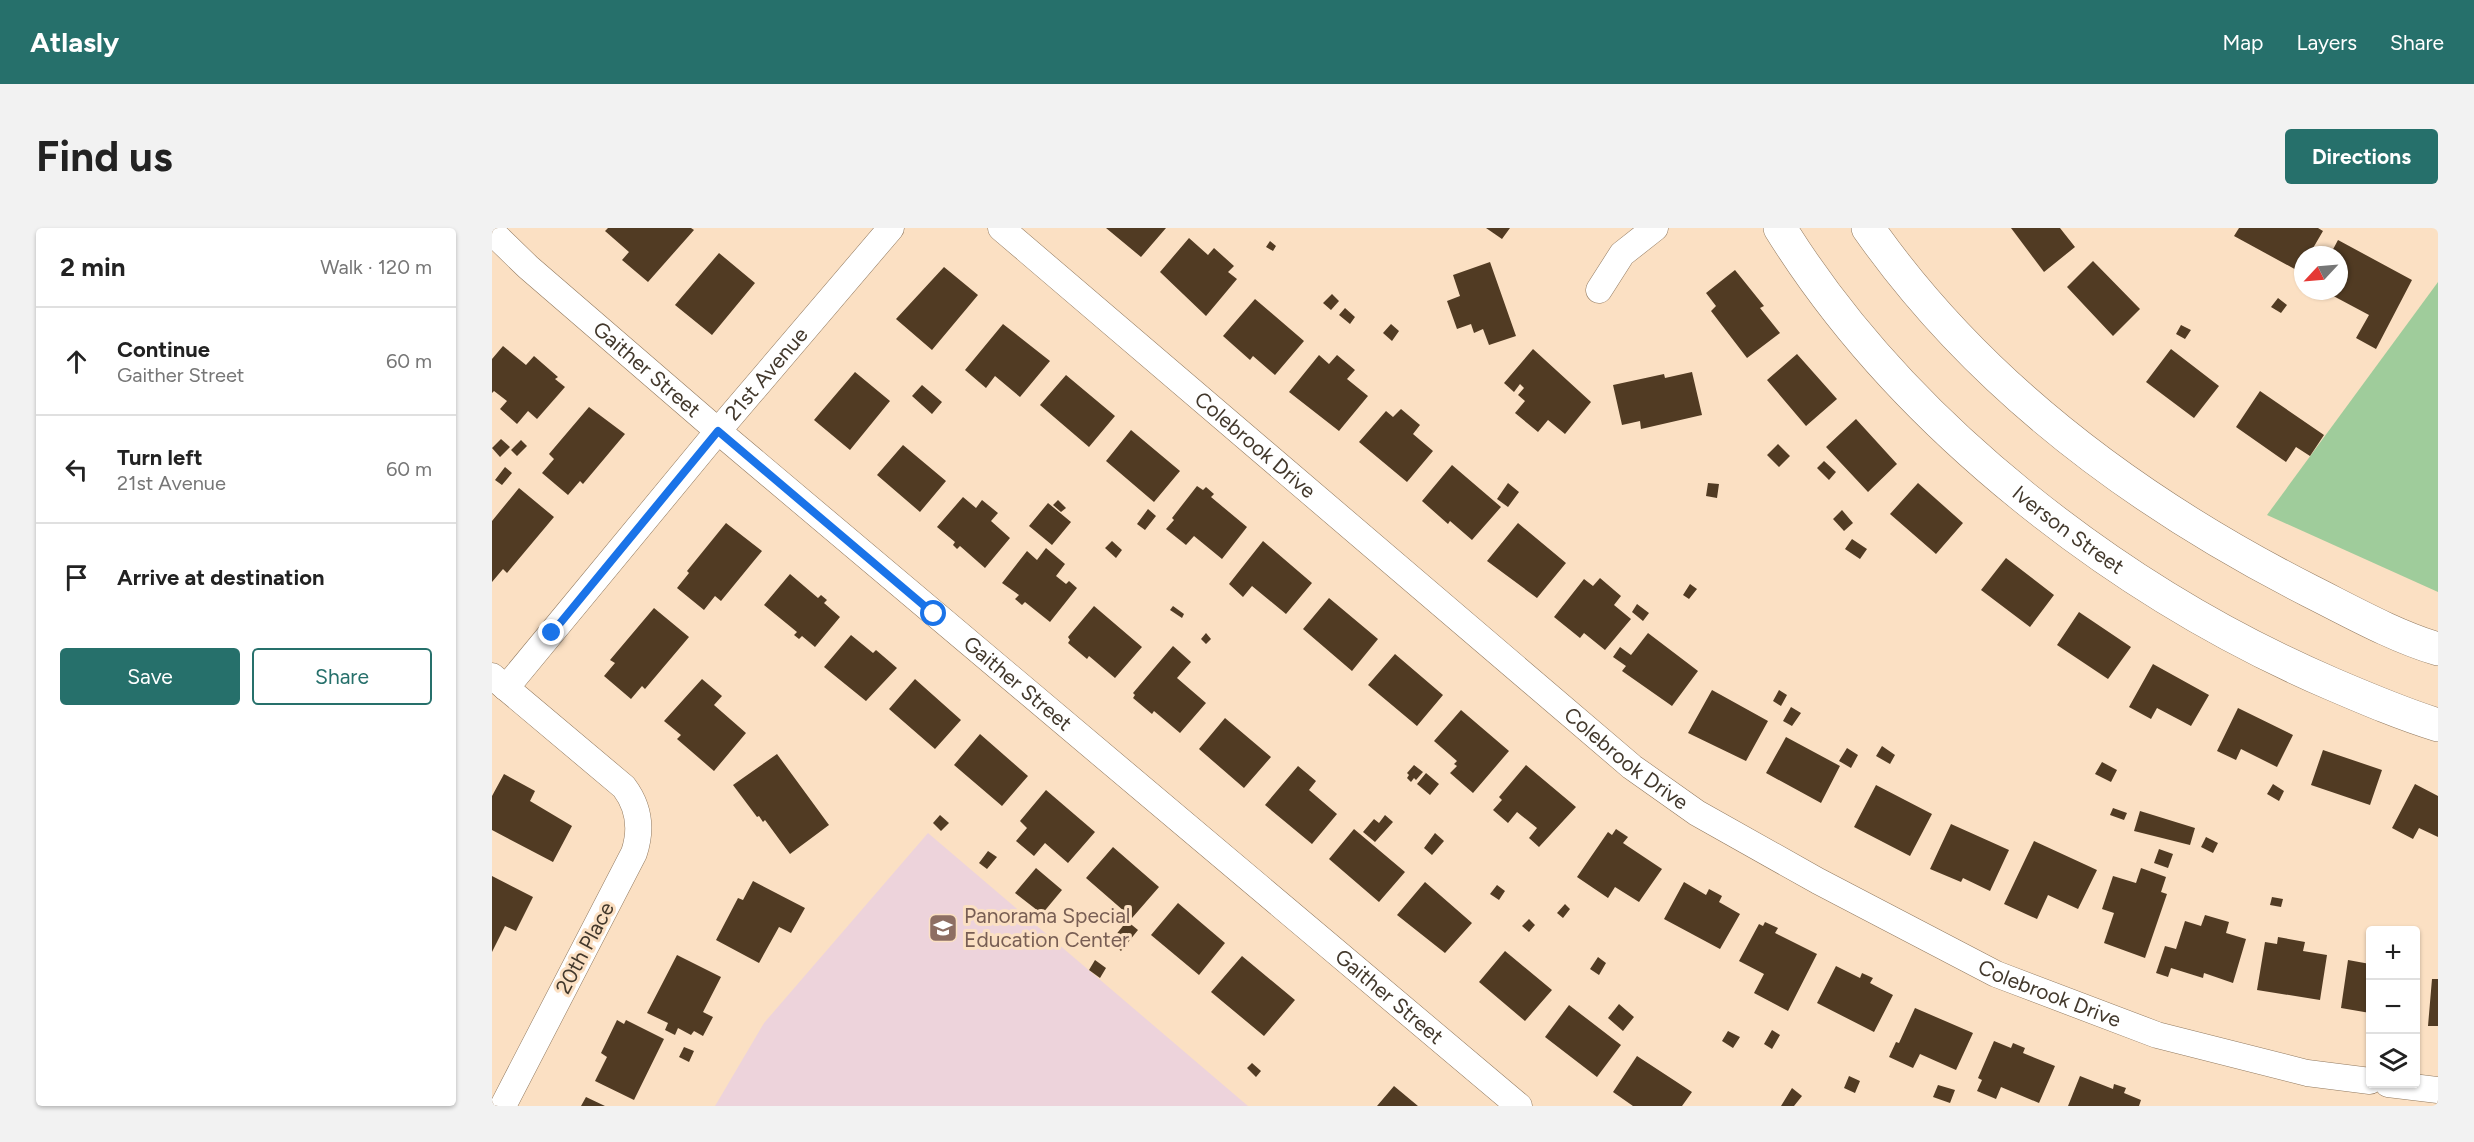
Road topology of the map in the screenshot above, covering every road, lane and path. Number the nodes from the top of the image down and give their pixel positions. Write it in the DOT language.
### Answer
graph roads {
  1 [pos="891,228"];
  2 [pos="1001,228"];
  3 [pos="1655,228"];
  4 [pos="1780,228"];
  5 [pos="1868,228"];
  6 [pos="492,232"];
  7 [pos="1599,290"];
  8 [pos="718,431"];
  9 [pos="2438,649"];
  10 [pos="499,682"];
  11 [pos="2438,724"];
  12 [pos="2366,1080"];
  13 [pos="2420,1087"];
  14 [pos="2438,1090"];
  15 [pos="503,1106"];
  16 [pos="1519,1106"];
  1 -- 8 [label="street, 21st Avenue"];
  2 -- 12 [label="street, Colebrook Drive"];
  3 -- 7 [label="street"];
  4 -- 11 [label="main road, Iverson Street"];
  5 -- 9 [label="main road"];
  6 -- 8 [label="street, Gaither Street"];
  8 -- 10 [label="street, 21st Avenue"];
  8 -- 16 [label="street, Gaither Street"];
  10 -- 15 [label="street, 20th Place"];
  13 -- 14 [label="street"];
}
